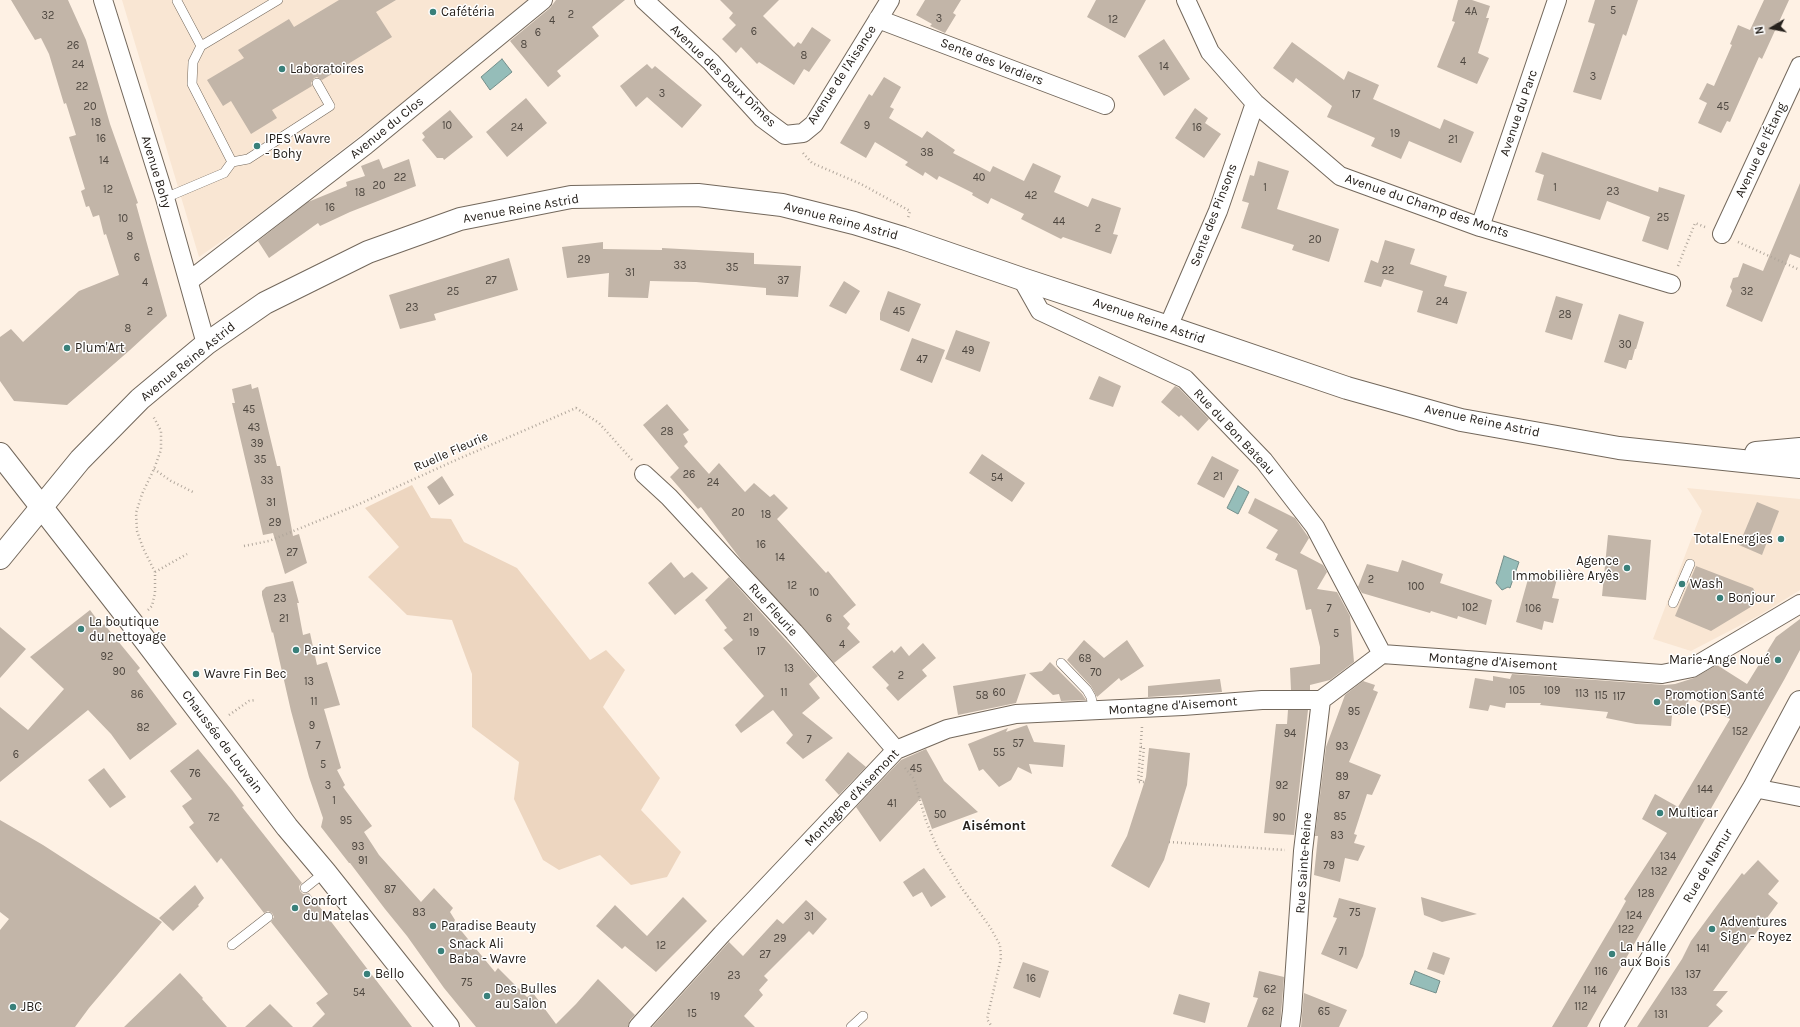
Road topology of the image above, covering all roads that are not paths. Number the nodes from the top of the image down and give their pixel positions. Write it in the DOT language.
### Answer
graph roads {
  1 [pos="103,0"];
  2 [pos="278,0"];
  3 [pos="543,0"];
  4 [pos="644,0"];
  5 [pos="890,0"];
  6 [pos="1186,0"];
  7 [pos="1557,0"];
  8 [pos="177,1"];
  9 [pos="878,19"];
  10 [pos="201,46"];
  11 [pos="1800,66"];
  12 [pos="316,83"];
  13 [pos="1255,103"];
  14 [pos="1105,105"];
  15 [pos="785,135"];
  16 [pos="232,162"];
  17 [pos="165,198"];
  18 [pos="1480,227"];
  19 [pos="1722,234"];
  20 [pos="1022,279"];
  21 [pos="189,281"];
  22 [pos="1671,284"];
  23 [pos="1168,326"];
  24 [pos="206,344"];
  25 [pos="1800,449"];
  26 [pos="0,454"];
  27 [pos="1710,458"];
  28 [pos="1800,467"];
  29 [pos="644,474"];
  30 [pos="41,507"];
  31 [pos="0,558"];
  32 [pos="1690,564"];
  33 [pos="1673,603"];
  34 [pos="1800,604"];
  35 [pos="1382,654"];
  36 [pos="1061,664"];
  37 [pos="1321,700"];
  38 [pos="1800,702"];
  39 [pos="1094,711"];
  40 [pos="896,750"];
  41 [pos="1754,788"];
  42 [pos="1800,797"];
  43 [pos="325,872"];
  44 [pos="305,888"];
  45 [pos="268,917"];
  46 [pos="232,945"];
  47 [pos="863,1016"];
  48 [pos="448,1027"];
  49 [pos="638,1027"];
  50 [pos="851,1027"];
  51 [pos="1290,1027"];
  52 [pos="1611,1027"];
  1 -- 17 [label="street, Avenue Bohy"];
  2 -- 10 [label="lane"];
  3 -- 21 [label="street, Avenue du Clos"];
  4 -- 15 [label="street, Avenue des Deux Dîmes"];
  5 -- 9 [label="street, Avenue de l'Aisance"];
  6 -- 13 [label="street, Avenue du Champ des Monts"];
  7 -- 18 [label="street, Avenue du Parc"];
  8 -- 10 [label="lane"];
  9 -- 14 [label="street, Sente des Verdiers"];
  9 -- 15 [label="street, Avenue de l'Aisance"];
  10 -- 16 [label="lane"];
  11 -- 19 [label="street, Avenue de l'Étang"];
  12 -- 16 [label="lane"];
  13 -- 18 [label="street, Avenue du Champ des Monts"];
  13 -- 23 [label="street, Sente des Pinsons"];
  16 -- 17 [label="lane"];
  17 -- 21 [label="street, Avenue Bohy"];
  18 -- 22 [label="street, Avenue du Champ des Monts"];
  20 -- 23 [label="main road, Avenue Reine Astrid"];
  20 -- 24 [label="main road, Avenue Reine Astrid"];
  20 -- 35 [label="street, Rue du Bon Bateau"];
  21 -- 24 [label="street, Avenue Bohy"];
  23 -- 27 [label="main road, Avenue Reine Astrid"];
  24 -- 30 [label="main road, Avenue Reine Astrid"];
  25 -- 27 [label="main road, Avenue Reine Astrid"];
  26 -- 30 [label="main road, Chaussée de Louvain"];
  27 -- 28 [label="main road, Avenue Reine Astrid"];
  29 -- 40 [label="street, Rue Fleurie"];
  30 -- 31 [label="main road, Avenue Reine Astrid"];
  30 -- 43 [label="main road, Chaussée de Louvain"];
  32 -- 33 [label="lane"];
  34 -- 35 [label="street, Montagne d'Aisemont"];
  35 -- 37 [label="street"];
  36 -- 39 [label="lane"];
  37 -- 39 [label="street, Montagne d'Aisemont"];
  37 -- 51 [label="street, Rue Sainte-Reine"];
  38 -- 41 [label="main road, Rue de Namur"];
  39 -- 40 [label="street, Montagne d'Aisemont"];
  40 -- 49 [label="street, Montagne d'Aisemont"];
  41 -- 42 [label="street"];
  41 -- 52 [label="main road, Rue de Namur"];
  43 -- 44 [label="lane"];
  43 -- 48 [label="main road, Chaussée de Louvain"];
  45 -- 46 [label="lane"];
  47 -- 50 [label="lane"];
}
